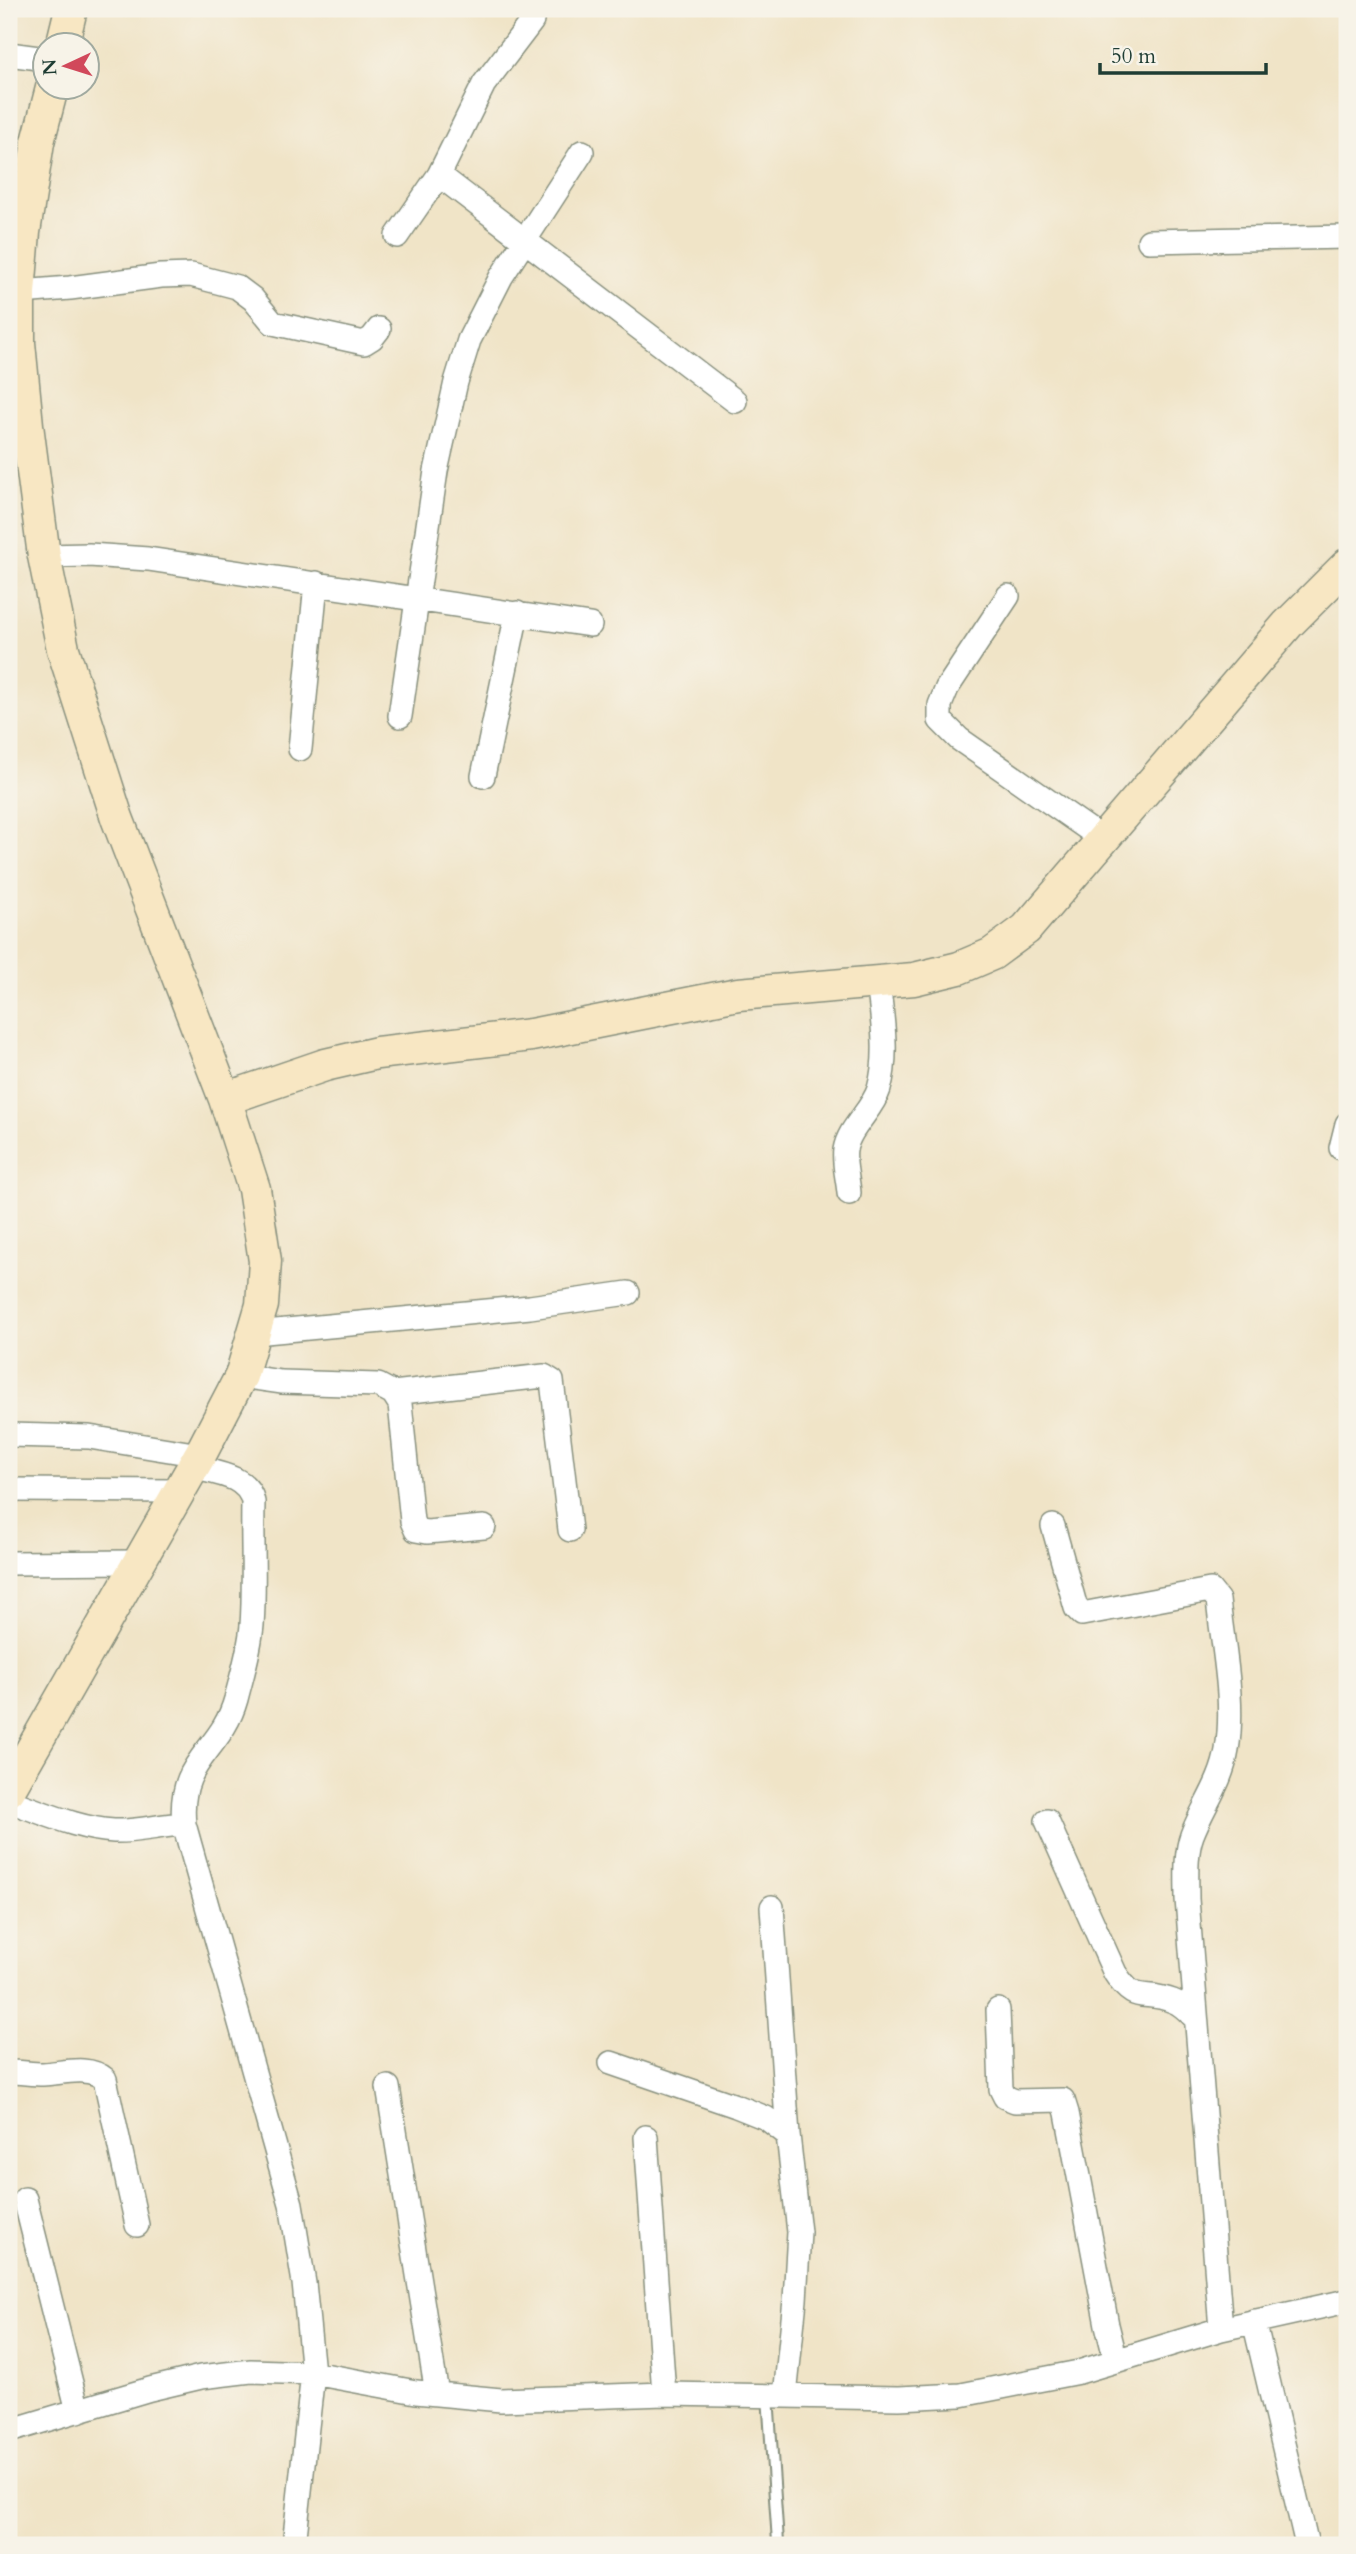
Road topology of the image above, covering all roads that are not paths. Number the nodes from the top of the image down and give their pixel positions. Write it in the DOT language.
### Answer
graph roads {
  1 [pos="71,9"];
  2 [pos="532,21"];
  3 [pos="65,32"];
  4 [pos="9,54"];
  5 [pos="32,57"];
  6 [pos="48,102"];
  7 [pos="582,152"];
  8 [pos="439,175"];
  9 [pos="397,236"];
  10 [pos="1347,237"];
  11 [pos="1149,241"];
  12 [pos="524,242"];
  13 [pos="14,293"];
  14 [pos="379,329"];
  15 [pos="736,401"];
  16 [pos="19,449"];
  17 [pos="44,555"];
  18 [pos="1347,565"];
  19 [pos="316,583"];
  20 [pos="1008,596"];
  21 [pos="418,598"];
  22 [pos="517,613"];
  23 [pos="590,625"];
  24 [pos="400,716"];
  25 [pos="300,749"];
  26 [pos="483,776"];
  27 [pos="1104,840"];
  28 [pos="878,982"];
  29 [pos="225,1099"];
  30 [pos="1347,1124"];
  31 [pos="1341,1148"];
  32 [pos="849,1193"];
  33 [pos="628,1293"];
  34 [pos="255,1334"];
  35 [pos="241,1376"];
  36 [pos="393,1393"];
  37 [pos="9,1435"];
  38 [pos="190,1471"];
  39 [pos="9,1490"];
  40 [pos="1053,1526"];
  41 [pos="484,1527"];
  42 [pos="570,1530"];
  43 [pos="137,1562"];
  44 [pos="9,1563"];
  45 [pos="9,1790"];
  46 [pos="9,1801"];
  47 [pos="1047,1821"];
  48 [pos="184,1824"];
  49 [pos="772,1908"];
  50 [pos="998,2010"];
  51 [pos="1195,2018"];
  52 [pos="611,2063"];
  53 [pos="9,2072"];
  54 [pos="388,2087"];
  55 [pos="788,2135"];
  56 [pos="646,2137"];
  57 [pos="25,2199"];
  58 [pos="137,2225"];
  59 [pos="1347,2301"];
  60 [pos="1254,2321"];
  61 [pos="1221,2329"];
  62 [pos="1116,2361"];
  63 [pos="313,2373"];
  64 [pos="437,2394"];
  65 [pos="664,2394"];
  66 [pos="777,2396"];
  67 [pos="78,2411"];
  68 [pos="9,2431"];
  69 [pos="778,2542"];
  70 [pos="294,2545"];
  71 [pos="1307,2545"];
  1 -- 3 [label="street"];
  2 -- 8 [label="street"];
  4 -- 5 [label="street"];
  6 -- 13 [label="street"];
  7 -- 12 [label="street"];
  8 -- 9 [label="street"];
  8 -- 12 [label="street"];
  10 -- 11 [label="street"];
  12 -- 15 [label="street"];
  12 -- 21 [label="street"];
  13 -- 14 [label="street"];
  13 -- 16 [label="street"];
  16 -- 17 [label="street"];
  17 -- 19 [label="street"];
  17 -- 29 [label="street"];
  18 -- 27 [label="street"];
  19 -- 21 [label="street"];
  19 -- 25 [label="street"];
  20 -- 27 [label="street"];
  21 -- 22 [label="street"];
  21 -- 24 [label="street"];
  22 -- 23 [label="street"];
  22 -- 26 [label="street"];
  27 -- 28 [label="street"];
  28 -- 29 [label="street"];
  28 -- 32 [label="street"];
  29 -- 34 [label="street"];
  30 -- 31 [label="street"];
  33 -- 34 [label="street"];
  34 -- 35 [label="street"];
  35 -- 36 [label="street"];
  35 -- 38 [label="street"];
  36 -- 41 [label="street"];
  36 -- 42 [label="street"];
  37 -- 38 [label="street"];
  38 -- 39 [label="street"];
  38 -- 43 [label="street"];
  38 -- 48 [label="street"];
  40 -- 51 [label="street"];
  43 -- 44 [label="street"];
  43 -- 45 [label="street"];
  46 -- 48 [label="street"];
  47 -- 51 [label="street"];
  48 -- 63 [label="street"];
  49 -- 55 [label="street"];
  50 -- 62 [label="street"];
  51 -- 61 [label="street"];
  52 -- 55 [label="street"];
  53 -- 58 [label="street"];
  54 -- 64 [label="street"];
  55 -- 66 [label="street"];
  56 -- 65 [label="street"];
  57 -- 67 [label="street"];
  59 -- 60 [label="street"];
  60 -- 61 [label="street"];
  60 -- 71 [label="street"];
  61 -- 62 [label="street"];
  62 -- 66 [label="street"];
  63 -- 64 [label="street"];
  63 -- 67 [label="street"];
  63 -- 70 [label="street"];
  64 -- 65 [label="street"];
  65 -- 66 [label="street"];
  66 -- 69 [label="lane"];
  67 -- 68 [label="street"];
}
